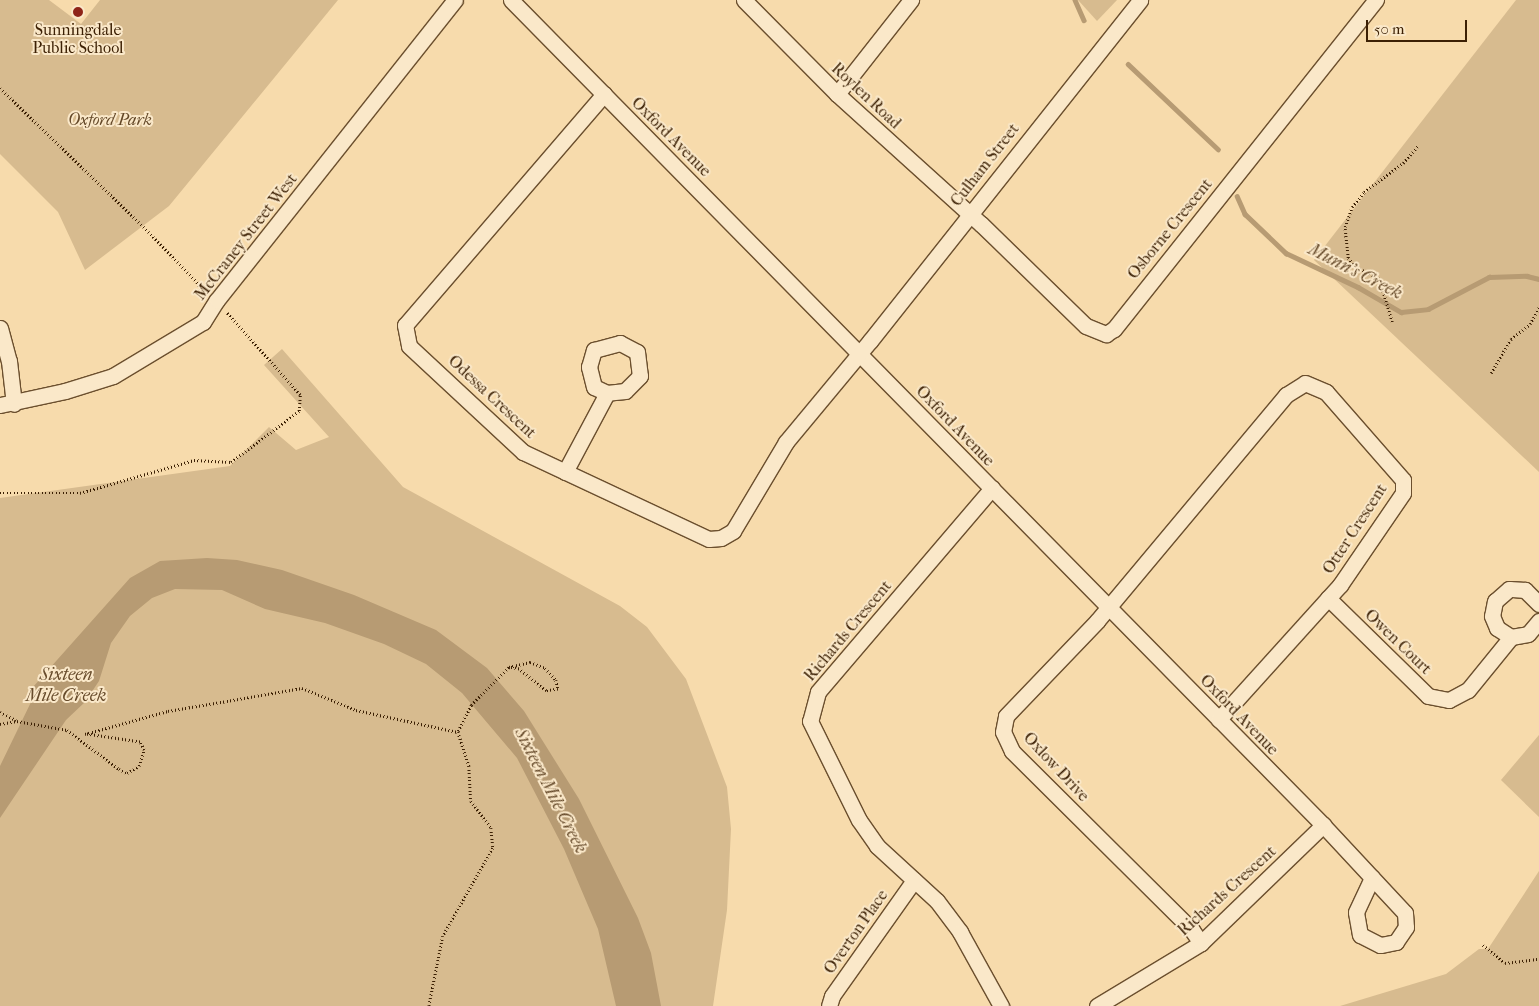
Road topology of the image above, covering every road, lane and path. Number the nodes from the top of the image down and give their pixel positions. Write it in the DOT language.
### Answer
graph roads {
  1 [pos="455,0"];
  2 [pos="512,0"];
  3 [pos="744,0"];
  4 [pos="911,0"];
  5 [pos="1140,0"];
  6 [pos="1376,0"];
  7 [pos="0,88"];
  8 [pos="604,94"];
  9 [pos="836,94"];
  10 [pos="1418,146"];
  11 [pos="969,212"];
  12 [pos="217,300"];
  13 [pos="1539,308"];
  14 [pos="1392,322"];
  15 [pos="0,328"];
  16 [pos="860,353"];
  17 [pos="1491,373"];
  18 [pos="607,393"];
  19 [pos="7,404"];
  20 [pos="565,472"];
  21 [pos="992,488"];
  22 [pos="0,493"];
  23 [pos="1328,598"];
  24 [pos="1539,604"];
  25 [pos="1109,607"];
  26 [pos="1539,621"];
  27 [pos="1511,636"];
  28 [pos="509,667"];
  29 [pos="0,712"];
  30 [pos="1219,719"];
  31 [pos="18,721"];
  32 [pos="0,724"];
  33 [pos="458,732"];
  34 [pos="1323,825"];
  35 [pos="1372,878"];
  36 [pos="914,880"];
  37 [pos="1201,943"];
  38 [pos="1484,944"];
  39 [pos="1539,959"];
  40 [pos="429,1006"];
  41 [pos="829,1006"];
  42 [pos="1001,1006"];
  43 [pos="1097,1006"];
  1 -- 12 [label="street, McCraney Street West"];
  2 -- 8 [label="street, Oxford Avenue"];
  3 -- 9 [label="street, Roylen Road"];
  4 -- 9 [label="street"];
  5 -- 11 [label="street, Culham Street"];
  6 -- 11 [label="street, Osborne Crescent"];
  7 -- 12 [label="path"];
  8 -- 16 [label="street, Oxford Avenue"];
  8 -- 20 [label="street, Odessa Crescent"];
  9 -- 11 [label="street, Roylen Road"];
  10 -- 14 [label="path"];
  11 -- 16 [label="street, Culham Street"];
  12 -- 19 [label="street, McCraney Street West"];
  12 -- 22 [label="path"];
  13 -- 17 [label="path"];
  15 -- 19 [label="street"];
  16 -- 20 [label="street, Odessa Crescent"];
  16 -- 21 [label="street, Oxford Avenue"];
  18 -- 20 [label="street"];
  21 -- 25 [label="street, Oxford Avenue"];
  21 -- 36 [label="street, Richards Crescent"];
  23 -- 25 [label="street, Otter Crescent"];
  23 -- 27 [label="street, Owen Court"];
  23 -- 30 [label="street, Otter Crescent"];
  24 -- 27 [label="street"];
  25 -- 30 [label="street, Oxford Avenue"];
  25 -- 37 [label="street, Oxlow Drive"];
  26 -- 27 [label="street"];
  28 -- 28 [label="path"];
  28 -- 33 [label="path"];
  29 -- 31 [label="path"];
  30 -- 34 [label="street, Oxford Avenue"];
  31 -- 32 [label="path"];
  31 -- 33 [label="path"];
  33 -- 40 [label="path"];
  34 -- 35 [label="street, Oxford Avenue"];
  34 -- 37 [label="street, Richards Crescent"];
  36 -- 41 [label="street, Overton Place"];
  36 -- 42 [label="street, Richards Crescent"];
  37 -- 43 [label="street, Richards Crescent"];
  38 -- 39 [label="path"];
}
